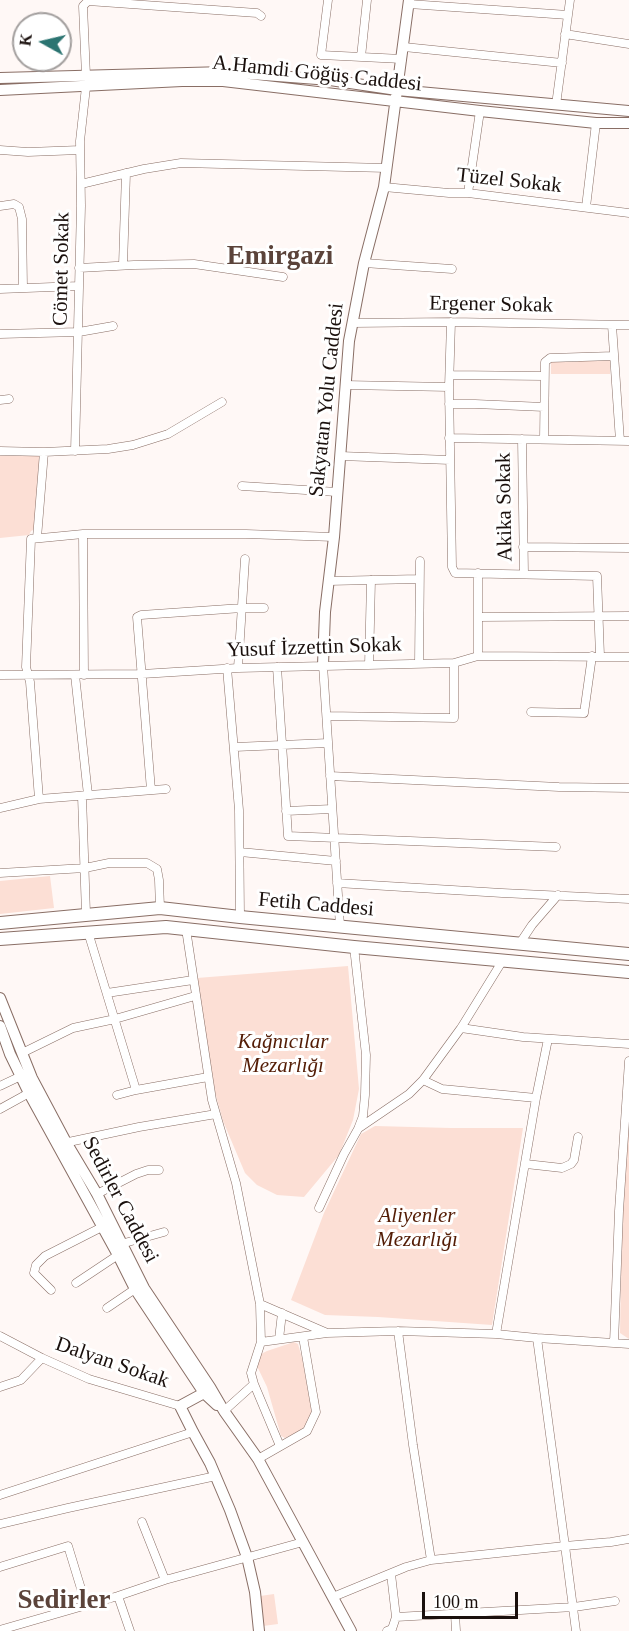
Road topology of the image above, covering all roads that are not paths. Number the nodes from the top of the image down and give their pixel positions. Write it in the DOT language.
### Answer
graph roads {
  1 [pos="195,0"];
  2 [pos="328,0"];
  3 [pos="367,0"];
  4 [pos="570,0"];
  5 [pos="409,2"];
  6 [pos="149,3"];
  7 [pos="192,9"];
  8 [pos="568,15"];
  9 [pos="261,16"];
  10 [pos="565,34"];
  11 [pos="629,44"];
  12 [pos="403,53"];
  13 [pos="361,57"];
  14 [pos="561,63"];
  15 [pos="0,78"];
  16 [pos="86,81"];
  17 [pos="0,90"];
  18 [pos="397,90"];
  19 [pos="395,102"];
  20 [pos="556,105"];
  21 [pos="480,111"];
  22 [pos="629,111"];
  23 [pos="596,123"];
  24 [pos="629,123"];
  25 [pos="0,150"];
  26 [pos="80,150"];
  27 [pos="387,168"];
  28 [pos="126,173"];
  29 [pos="81,184"];
  30 [pos="384,187"];
  31 [pos="468,193"];
  32 [pos="0,206"];
  33 [pos="586,207"];
  34 [pos="629,213"];
  35 [pos="364,263"];
  36 [pos="123,265"];
  37 [pos="79,268"];
  38 [pos="452,269"];
  39 [pos="283,277"];
  40 [pos="79,286"];
  41 [pos="23,288"];
  42 [pos="0,289"];
  43 [pos="451,322"];
  44 [pos="352,323"];
  45 [pos="612,325"];
  46 [pos="629,325"];
  47 [pos="113,326"];
  48 [pos="79,332"];
  49 [pos="0,334"];
  50 [pos="614,356"];
  51 [pos="450,375"];
  52 [pos="544,376"];
  53 [pos="345,385"];
  54 [pos="449,387"];
  55 [pos="9,399"];
  56 [pos="0,400"];
  57 [pos="222,402"];
  58 [pos="449,404"];
  59 [pos="544,407"];
  60 [pos="449,438"];
  61 [pos="522,439"];
  62 [pos="544,439"];
  63 [pos="624,441"];
  64 [pos="0,450"];
  65 [pos="75,451"];
  66 [pos="44,452"];
  67 [pos="340,456"];
  68 [pos="450,460"];
  69 [pos="242,486"];
  70 [pos="338,492"];
  71 [pos="83,534"];
  72 [pos="334,537"];
  73 [pos="37,538"];
  74 [pos="523,547"];
  75 [pos="629,548"];
  76 [pos="245,559"];
  77 [pos="420,561"];
  78 [pos="478,573"];
  79 [pos="524,574"];
  80 [pos="419,579"];
  81 [pos="371,580"];
  82 [pos="328,581"];
  83 [pos="242,608"];
  84 [pos="264,609"];
  85 [pos="598,616"];
  86 [pos="629,616"];
  87 [pos="478,617"];
  88 [pos="478,656"];
  89 [pos="596,656"];
  90 [pos="629,657"];
  91 [pos="454,663"];
  92 [pos="369,664"];
  93 [pos="419,664"];
  94 [pos="323,665"];
  95 [pos="277,666"];
  96 [pos="227,668"];
  97 [pos="238,668"];
  98 [pos="142,674"];
  99 [pos="0,675"];
  100 [pos="27,675"];
  101 [pos="75,675"];
  102 [pos="84,675"];
  103 [pos="531,712"];
  104 [pos="327,716"];
  105 [pos="328,742"];
  106 [pos="282,744"];
  107 [pos="235,747"];
  108 [pos="330,776"];
  109 [pos="629,788"];
  110 [pos="166,789"];
  111 [pos="151,790"];
  112 [pos="85,796"];
  113 [pos="39,799"];
  114 [pos="0,808"];
  115 [pos="332,809"];
  116 [pos="286,811"];
  117 [pos="334,838"];
  118 [pos="556,847"];
  119 [pos="240,852"];
  120 [pos="336,861"];
  121 [pos="85,868"];
  122 [pos="0,873"];
  123 [pos="338,883"];
  124 [pos="558,895"];
  125 [pos="629,899"];
  126 [pos="160,908"];
  127 [pos="87,914"];
  128 [pos="240,917"];
  129 [pos="4,922"];
  130 [pos="340,926"];
  131 [pos="186,929"];
  132 [pos="88,932"];
  133 [pos="0,939"];
  134 [pos="520,943"];
  135 [pos="354,947"];
  136 [pos="629,954"];
  137 [pos="503,960"];
  138 [pos="629,972"];
  139 [pos="193,980"];
  140 [pos="107,993"];
  141 [pos="195,996"];
  142 [pos="0,998"];
  143 [pos="115,1019"];
  144 [pos="0,1026"];
  145 [pos="461,1028"];
  146 [pos="548,1038"];
  147 [pos="629,1044"];
  148 [pos="22,1053"];
  149 [pos="5,1056"];
  150 [pos="629,1061"];
  151 [pos="21,1076"];
  152 [pos="208,1077"];
  153 [pos="423,1080"];
  154 [pos="0,1086"];
  155 [pos="136,1089"];
  156 [pos="29,1093"];
  157 [pos="117,1095"];
  158 [pos="536,1098"];
  159 [pos="0,1109"];
  160 [pos="216,1114"];
  161 [pos="358,1129"];
  162 [pos="578,1137"];
  163 [pos="62,1145"];
  164 [pos="526,1164"];
  165 [pos="159,1170"];
  166 [pos="97,1194"];
  167 [pos="319,1208"];
  168 [pos="102,1227"];
  169 [pos="164,1232"];
  170 [pos="120,1249"];
  171 [pos="76,1283"];
  172 [pos="135,1289"];
  173 [pos="51,1290"];
  174 [pos="260,1304"];
  175 [pos="107,1308"];
  176 [pos="282,1313"];
  177 [pos="398,1331"];
  178 [pos="327,1333"];
  179 [pos="496,1334"];
  180 [pos="0,1336"];
  181 [pos="303,1337"];
  182 [pos="537,1338"];
  183 [pos="279,1339"];
  184 [pos="261,1342"];
  185 [pos="614,1343"];
  186 [pos="629,1344"];
  187 [pos="42,1358"];
  188 [pos="254,1384"];
  189 [pos="0,1387"];
  190 [pos="204,1393"];
  191 [pos="180,1406"];
  192 [pos="224,1411"];
  193 [pos="193,1432"];
  194 [pos="280,1446"];
  195 [pos="258,1459"];
  196 [pos="216,1476"];
  197 [pos="0,1495"];
  198 [pos="142,1522"];
  199 [pos="0,1524"];
  200 [pos="629,1539"];
  201 [pos="303,1542"];
  202 [pos="566,1546"];
  203 [pos="247,1557"];
  204 [pos="431,1560"];
  205 [pos="0,1567"];
  206 [pos="391,1574"];
  207 [pos="165,1580"];
  208 [pos="118,1596"];
  209 [pos="333,1597"];
  210 [pos="615,1601"];
  211 [pos="86,1605"];
  212 [pos="574,1607"];
  213 [pos="455,1614"];
  214 [pos="396,1617"];
  215 [pos="16,1629"];
  216 [pos="0,1630"];
  217 [pos="130,1631"];
  218 [pos="259,1631"];
  219 [pos="351,1631"];
  220 [pos="387,1631"];
  221 [pos="456,1631"];
  222 [pos="576,1631"];
  1 -- 7 [label="street"];
  2 -- 13 [label="street"];
  3 -- 13 [label="street"];
  4 -- 8 [label="street"];
  5 -- 8 [label="street"];
  5 -- 12 [label="street, Sakyatan Yolu Caddesi"];
  6 -- 7 [label="street, Cömet Sokak"];
  6 -- 16 [label="street, Cömet Sokak"];
  7 -- 9 [label="street, Cömet Sokak"];
  8 -- 10 [label="street"];
  10 -- 11 [label="street"];
  10 -- 14 [label="street"];
  12 -- 13 [label="street"];
  12 -- 14 [label="street"];
  12 -- 18 [label="street, Sakyatan Yolu Caddesi"];
  14 -- 20 [label="street"];
  15 -- 16 [label="street, A.Hamdi Göğüş Caddesi"];
  16 -- 17 [label="street, A.Hamdi Göğüş Caddesi"];
  16 -- 18 [label="street, A.Hamdi Göğüş Caddesi"];
  16 -- 19 [label="street, A.Hamdi Göğüş Caddesi"];
  16 -- 26 [label="street, Cömet Sokak"];
  18 -- 19 [label="street, Sakyatan Yolu Caddesi"];
  18 -- 20 [label="street, A.Hamdi Göğüş Caddesi"];
  19 -- 21 [label="street, A.Hamdi Göğüş Caddesi"];
  19 -- 27 [label="street, Sakyatan Yolu Caddesi"];
  20 -- 22 [label="street, A.Hamdi Göğüş Caddesi"];
  21 -- 23 [label="street, A.Hamdi Göğüş Caddesi"];
  21 -- 31 [label="street"];
  23 -- 24 [label="street, A.Hamdi Göğüş Caddesi"];
  23 -- 33 [label="street"];
  25 -- 26 [label="street"];
  26 -- 29 [label="street, Cömet Sokak"];
  27 -- 28 [label="street"];
  27 -- 30 [label="street, Sakyatan Yolu Caddesi"];
  28 -- 29 [label="street"];
  28 -- 36 [label="street"];
  29 -- 37 [label="street, Cömet Sokak"];
  30 -- 31 [label="street, Tüzel Sokak"];
  30 -- 35 [label="street, Sakyatan Yolu Caddesi"];
  31 -- 33 [label="street, Tüzel Sokak"];
  32 -- 41 [label="street"];
  33 -- 34 [label="street, Tüzel Sokak"];
  35 -- 38 [label="street"];
  35 -- 44 [label="street, Sakyatan Yolu Caddesi"];
  36 -- 37 [label="street"];
  36 -- 39 [label="street"];
  37 -- 40 [label="street, Cömet Sokak"];
  40 -- 41 [label="street"];
  40 -- 48 [label="street, Cömet Sokak"];
  41 -- 42 [label="street"];
  43 -- 44 [label="street, Ergener Sokak"];
  43 -- 45 [label="street, Ergener Sokak"];
  43 -- 51 [label="street"];
  44 -- 53 [label="street, Sakyatan Yolu Caddesi"];
  45 -- 46 [label="street, Ergener Sokak"];
  45 -- 50 [label="street"];
  47 -- 48 [label="street"];
  48 -- 49 [label="street"];
  48 -- 65 [label="street, Cömet Sokak"];
  50 -- 52 [label="street"];
  50 -- 63 [label="street"];
  51 -- 52 [label="street"];
  51 -- 54 [label="street"];
  52 -- 59 [label="street"];
  53 -- 54 [label="street"];
  53 -- 67 [label="street, Sakyatan Yolu Caddesi"];
  54 -- 58 [label="street"];
  55 -- 56 [label="street"];
  57 -- 65 [label="street"];
  58 -- 59 [label="street"];
  58 -- 60 [label="street"];
  59 -- 62 [label="street"];
  60 -- 61 [label="street, Akika Sokak"];
  60 -- 68 [label="street"];
  61 -- 62 [label="street, Akika Sokak"];
  61 -- 74 [label="street, Akika Sokak"];
  62 -- 63 [label="street, Akika Sokak"];
  64 -- 66 [label="street"];
  65 -- 66 [label="street"];
  66 -- 73 [label="street"];
  67 -- 68 [label="street"];
  67 -- 70 [label="street, Sakyatan Yolu Caddesi"];
  68 -- 78 [label="street"];
  69 -- 70 [label="street"];
  70 -- 72 [label="street, Sakyatan Yolu Caddesi"];
  71 -- 72 [label="street"];
  71 -- 73 [label="street"];
  71 -- 102 [label="street"];
  72 -- 82 [label="street, Sakyatan Yolu Caddesi"];
  73 -- 100 [label="street"];
  74 -- 75 [label="street"];
  74 -- 79 [label="street, Akika Sokak"];
  76 -- 83 [label="street"];
  77 -- 80 [label="street"];
  78 -- 79 [label="street"];
  78 -- 87 [label="street"];
  79 -- 85 [label="street"];
  80 -- 81 [label="street"];
  80 -- 93 [label="street"];
  81 -- 82 [label="street"];
  81 -- 92 [label="street"];
  82 -- 94 [label="street, Sakyatan Yolu Caddesi"];
  83 -- 84 [label="street"];
  83 -- 97 [label="street"];
  83 -- 98 [label="street"];
  85 -- 86 [label="street"];
  85 -- 87 [label="street"];
  85 -- 89 [label="street"];
  87 -- 88 [label="street"];
  88 -- 89 [label="street, Yusuf İzzettin Sokak"];
  88 -- 91 [label="street, Yusuf İzzettin Sokak"];
  89 -- 90 [label="street, Yusuf İzzettin Sokak"];
  89 -- 103 [label="street"];
  91 -- 93 [label="street, Yusuf İzzettin Sokak"];
  91 -- 104 [label="street"];
  92 -- 93 [label="street, Yusuf İzzettin Sokak"];
  92 -- 94 [label="street, Yusuf İzzettin Sokak"];
  94 -- 95 [label="street, Yusuf İzzettin Sokak"];
  94 -- 104 [label="street"];
  95 -- 97 [label="street, Yusuf İzzettin Sokak"];
  95 -- 106 [label="street"];
  96 -- 97 [label="street, Yusuf İzzettin Sokak"];
  96 -- 98 [label="street, Yusuf İzzettin Sokak"];
  96 -- 107 [label="street"];
  98 -- 102 [label="street, Yusuf İzzettin Sokak"];
  98 -- 111 [label="street"];
  99 -- 100 [label="street, Yusuf İzzettin Sokak"];
  100 -- 101 [label="street, Yusuf İzzettin Sokak"];
  100 -- 113 [label="street"];
  101 -- 102 [label="street, Yusuf İzzettin Sokak"];
  101 -- 112 [label="street"];
  104 -- 105 [label="street"];
  105 -- 106 [label="street"];
  105 -- 108 [label="street"];
  106 -- 107 [label="street"];
  106 -- 116 [label="street"];
  107 -- 119 [label="street"];
  108 -- 109 [label="street"];
  108 -- 115 [label="street"];
  110 -- 111 [label="street"];
  111 -- 112 [label="street"];
  112 -- 113 [label="street"];
  112 -- 121 [label="street"];
  113 -- 114 [label="street"];
  115 -- 116 [label="street"];
  115 -- 117 [label="street"];
  116 -- 117 [label="street"];
  117 -- 118 [label="street"];
  117 -- 120 [label="street"];
  119 -- 120 [label="street"];
  119 -- 128 [label="street"];
  120 -- 123 [label="street"];
  121 -- 122 [label="street"];
  121 -- 126 [label="street"];
  121 -- 127 [label="street"];
  123 -- 124 [label="street"];
  123 -- 130 [label="street"];
  124 -- 125 [label="street"];
  124 -- 134 [label="street"];
  126 -- 127 [label="main road, Fetih Caddesi"];
  126 -- 128 [label="main road, Fetih Caddesi"];
  127 -- 129 [label="main road, Fetih Caddesi"];
  128 -- 130 [label="main road, Fetih Caddesi"];
  130 -- 134 [label="main road, Fetih Caddesi"];
  131 -- 132 [label="main road, Fetih Caddesi"];
  131 -- 135 [label="main road, Fetih Caddesi"];
  131 -- 139 [label="street"];
  132 -- 133 [label="main road, Fetih Caddesi"];
  132 -- 140 [label="street"];
  134 -- 136 [label="main road, Fetih Caddesi"];
  135 -- 137 [label="main road, Fetih Caddesi"];
  135 -- 161 [label="street"];
  137 -- 138 [label="main road, Fetih Caddesi"];
  137 -- 145 [label="street"];
  139 -- 140 [label="street"];
  139 -- 141 [label="street"];
  140 -- 143 [label="street"];
  141 -- 143 [label="street"];
  141 -- 152 [label="street"];
  142 -- 148 [label="street, Sedirler Caddesi"];
  143 -- 148 [label="street"];
  143 -- 155 [label="street"];
  144 -- 149 [label="street, Sedirler Caddesi"];
  145 -- 146 [label="street"];
  145 -- 153 [label="street"];
  146 -- 147 [label="street"];
  146 -- 158 [label="street"];
  148 -- 163 [label="street, Sedirler Caddesi"];
  149 -- 151 [label="street, Sedirler Caddesi"];
  150 -- 185 [label="street"];
  151 -- 154 [label="street"];
  151 -- 156 [label="street, Sedirler Caddesi"];
  152 -- 155 [label="street"];
  152 -- 160 [label="street"];
  153 -- 158 [label="street"];
  153 -- 161 [label="street"];
  155 -- 157 [label="street"];
  156 -- 159 [label="street"];
  156 -- 163 [label="street, Sedirler Caddesi"];
  158 -- 164 [label="street"];
  160 -- 163 [label="street"];
  160 -- 174 [label="street"];
  161 -- 167 [label="street"];
  162 -- 164 [label="street"];
  163 -- 166 [label="street, Sedirler Caddesi"];
  163 -- 168 [label="street, Sedirler Caddesi"];
  164 -- 179 [label="street"];
  165 -- 166 [label="street"];
  166 -- 170 [label="street, Sedirler Caddesi"];
  168 -- 170 [label="street, Sedirler Caddesi"];
  168 -- 173 [label="street"];
  169 -- 170 [label="street"];
  170 -- 171 [label="street"];
  170 -- 172 [label="street, Sedirler Caddesi"];
  170 -- 192 [label="street, Sedirler Caddesi"];
  172 -- 175 [label="street"];
  172 -- 190 [label="street, Sedirler Caddesi"];
  174 -- 176 [label="street"];
  174 -- 184 [label="street"];
  176 -- 178 [label="street"];
  176 -- 183 [label="street"];
  177 -- 178 [label="street"];
  177 -- 179 [label="street"];
  177 -- 204 [label="street"];
  178 -- 181 [label="street"];
  179 -- 182 [label="street"];
  180 -- 187 [label="street, Dalyan Sokak"];
  181 -- 183 [label="street"];
  181 -- 194 [label="street"];
  182 -- 185 [label="street"];
  182 -- 202 [label="street"];
  183 -- 184 [label="street"];
  184 -- 188 [label="street"];
  185 -- 186 [label="street"];
  187 -- 189 [label="street"];
  187 -- 191 [label="street, Dalyan Sokak"];
  188 -- 192 [label="street"];
  188 -- 194 [label="street"];
  190 -- 191 [label="street"];
  190 -- 192 [label="street, Sedirler Caddesi"];
  191 -- 193 [label="street"];
  192 -- 195 [label="street, Sedirler Caddesi"];
  193 -- 196 [label="street"];
  193 -- 197 [label="street"];
  194 -- 195 [label="street"];
  195 -- 201 [label="street, Sedirler Caddesi"];
  196 -- 199 [label="street"];
  196 -- 203 [label="street"];
  198 -- 207 [label="street"];
  200 -- 202 [label="street"];
  201 -- 203 [label="street"];
  201 -- 209 [label="street, Sedirler Caddesi"];
  202 -- 204 [label="street"];
  202 -- 212 [label="street"];
  203 -- 207 [label="street"];
  203 -- 218 [label="street"];
  204 -- 206 [label="street"];
  205 -- 211 [label="street"];
  206 -- 209 [label="street"];
  206 -- 214 [label="street"];
  207 -- 208 [label="street"];
  208 -- 211 [label="street"];
  208 -- 217 [label="street"];
  209 -- 219 [label="street, Sedirler Caddesi"];
  210 -- 212 [label="street"];
  211 -- 215 [label="street"];
  212 -- 213 [label="street"];
  212 -- 222 [label="street"];
  213 -- 214 [label="street"];
  213 -- 221 [label="street"];
  214 -- 220 [label="street"];
  215 -- 216 [label="street"];
}
